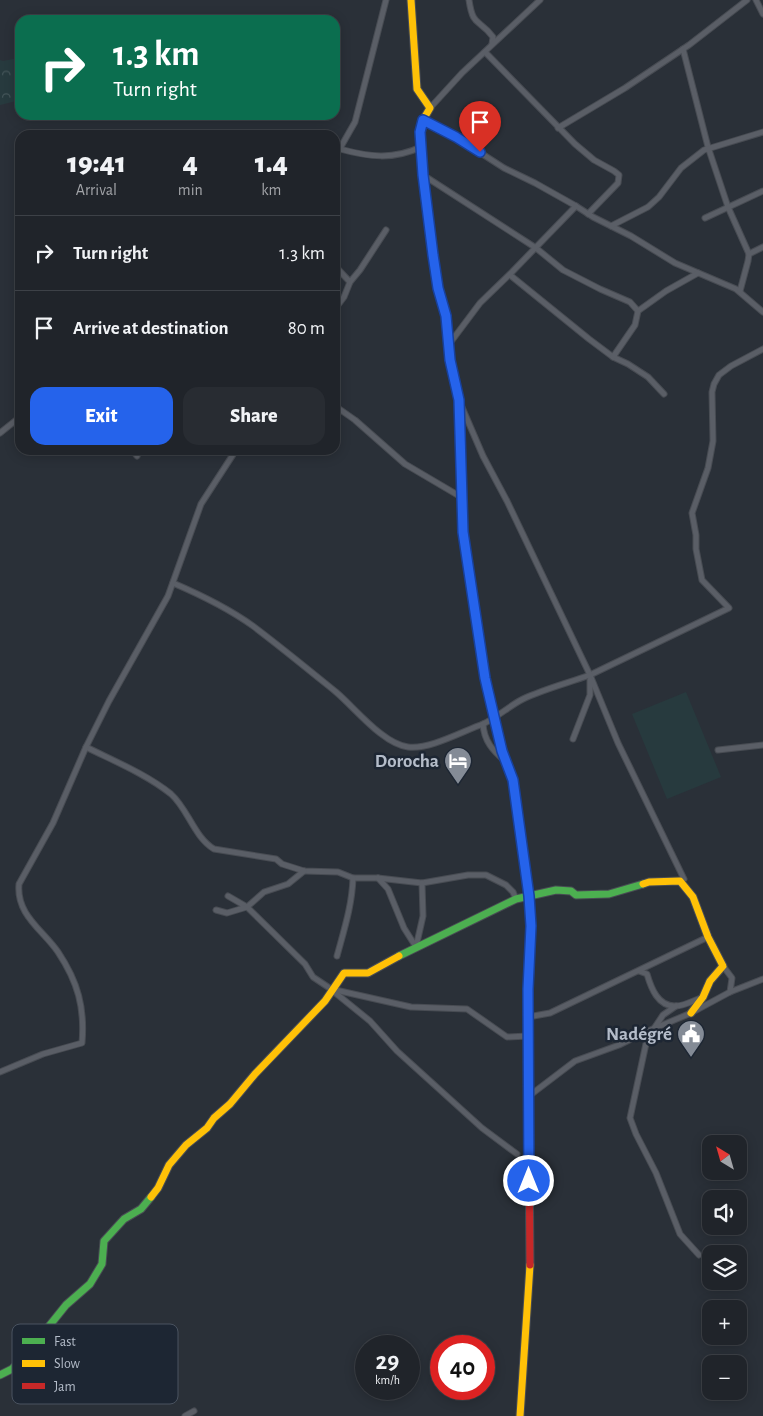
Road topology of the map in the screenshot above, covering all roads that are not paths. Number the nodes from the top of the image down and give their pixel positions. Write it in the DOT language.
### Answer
graph roads {
  1 [pos="386,0"];
  2 [pos="411,0"];
  3 [pos="469,0"];
  4 [pos="540,0"];
  5 [pos="746,0"];
  6 [pos="756,0"];
  7 [pos="763,14"];
  8 [pos="492,45"];
  9 [pos="683,49"];
  10 [pos="485,52"];
  11 [pos="430,108"];
  12 [pos="423,120"];
  13 [pos="558,128"];
  14 [pos="763,132"];
  15 [pos="421,147"];
  16 [pos="708,147"];
  17 [pos="340,149"];
  18 [pos="423,175"];
  19 [pos="763,191"];
  20 [pos="576,206"];
  21 [pos="728,207"];
  22 [pos="588,214"];
  23 [pos="705,218"];
  24 [pos="611,226"];
  25 [pos="386,230"];
  26 [pos="763,247"];
  27 [pos="536,248"];
  28 [pos="749,254"];
  29 [pos="340,271"];
  30 [pos="698,273"];
  31 [pos="510,275"];
  32 [pos="350,282"];
  33 [pos="740,292"];
  34 [pos="340,302"];
  35 [pos="638,311"];
  36 [pos="763,312"];
  37 [pos="450,342"];
  38 [pos="763,349"];
  39 [pos="613,357"];
  40 [pos="664,394"];
  41 [pos="459,400"];
  42 [pos="340,410"];
  43 [pos="15,421"];
  44 [pos="0,433"];
  45 [pos="233,455"];
  46 [pos="460,497"];
  47 [pos="173,583"];
  48 [pos="590,675"];
  49 [pos="495,719"];
  50 [pos="483,724"];
  51 [pos="573,739"];
  52 [pos="763,745"];
  53 [pos="86,747"];
  54 [pos="718,750"];
  55 [pos="505,761"];
  56 [pos="304,871"];
  57 [pos="353,878"];
  58 [pos="378,878"];
  59 [pos="684,879"];
  60 [pos="422,884"];
  61 [pos="228,896"];
  62 [pos="529,896"];
  63 [pos="516,898"];
  64 [pos="247,907"];
  65 [pos="216,910"];
  66 [pos="708,937"];
  67 [pos="416,947"];
  68 [pos="337,956"];
  69 [pos="723,966"];
  70 [pos="639,971"];
  71 [pos="763,978"];
  72 [pos="331,989"];
  73 [pos="730,992"];
  74 [pos="703,997"];
  75 [pos="676,1006"];
  76 [pos="691,1013"];
  77 [pos="528,1017"];
  78 [pos="655,1028"];
  79 [pos="528,1036"];
  80 [pos="0,1072"];
  81 [pos="529,1096"];
  82 [pos="517,1154"];
  83 [pos="699,1255"];
  84 [pos="51,1324"];
  85 [pos="12,1369"];
  86 [pos="0,1374"];
  87 [pos="194,1411"];
  88 [pos="185,1416"];
  89 [pos="520,1416"];
  1 -- 17 [label="street"];
  2 -- 11 [label="street"];
  3 -- 8 [label="street"];
  4 -- 8 [label="street"];
  5 -- 9 [label="street"];
  6 -- 7 [label="street"];
  8 -- 10 [label="street"];
  9 -- 13 [label="street"];
  9 -- 16 [label="street"];
  10 -- 11 [label="street"];
  10 -- 13 [label="street"];
  11 -- 12 [label="street"];
  12 -- 15 [label="street"];
  12 -- 20 [label="street"];
  13 -- 22 [label="street"];
  14 -- 16 [label="street"];
  15 -- 17 [label="street"];
  15 -- 18 [label="street"];
  16 -- 21 [label="street"];
  16 -- 24 [label="street"];
  18 -- 27 [label="street"];
  18 -- 37 [label="street"];
  19 -- 21 [label="street"];
  20 -- 22 [label="street"];
  20 -- 27 [label="street"];
  21 -- 23 [label="street"];
  21 -- 28 [label="street"];
  22 -- 24 [label="street"];
  24 -- 30 [label="street"];
  25 -- 32 [label="street"];
  26 -- 28 [label="street"];
  27 -- 31 [label="street"];
  27 -- 35 [label="street"];
  28 -- 33 [label="street"];
  29 -- 32 [label="street"];
  30 -- 33 [label="street"];
  30 -- 35 [label="street"];
  31 -- 37 [label="street"];
  31 -- 39 [label="street"];
  32 -- 34 [label="street"];
  33 -- 36 [label="street"];
  35 -- 39 [label="street"];
  37 -- 41 [label="street"];
  38 -- 48 [label="street"];
  39 -- 40 [label="street"];
  41 -- 46 [label="street"];
  41 -- 48 [label="street"];
  42 -- 46 [label="street"];
  43 -- 44 [label="street"];
  45 -- 47 [label="street"];
  46 -- 49 [label="street"];
  47 -- 50 [label="street"];
  47 -- 53 [label="street"];
  48 -- 49 [label="street"];
  48 -- 51 [label="street"];
  48 -- 59 [label="street"];
  49 -- 50 [label="street"];
  49 -- 55 [label="street"];
  50 -- 55 [label="street"];
  52 -- 54 [label="street"];
  53 -- 56 [label="street"];
  53 -- 80 [label="street"];
  55 -- 62 [label="street"];
  56 -- 57 [label="street"];
  56 -- 64 [label="street"];
  57 -- 58 [label="street"];
  57 -- 68 [label="street"];
  58 -- 60 [label="street"];
  58 -- 67 [label="street"];
  60 -- 63 [label="street"];
  60 -- 67 [label="street"];
  61 -- 64 [label="street"];
  62 -- 63 [label="street"];
  62 -- 66 [label="street"];
  62 -- 77 [label="street"];
  63 -- 67 [label="street"];
  64 -- 65 [label="street"];
  64 -- 72 [label="street"];
  66 -- 69 [label="street"];
  66 -- 70 [label="street"];
  67 -- 72 [label="street"];
  69 -- 73 [label="street"];
  69 -- 74 [label="street"];
  70 -- 75 [label="street"];
  70 -- 77 [label="street"];
  71 -- 73 [label="street"];
  72 -- 79 [label="street"];
  72 -- 82 [label="street"];
  72 -- 84 [label="street"];
  73 -- 76 [label="street"];
  74 -- 75 [label="street"];
  74 -- 76 [label="street"];
  75 -- 78 [label="street"];
  76 -- 78 [label="street"];
  77 -- 79 [label="street"];
  78 -- 81 [label="street"];
  78 -- 83 [label="street"];
  79 -- 81 [label="street"];
  81 -- 89 [label="street"];
  85 -- 86 [label="street"];
  87 -- 88 [label="street"];
}
